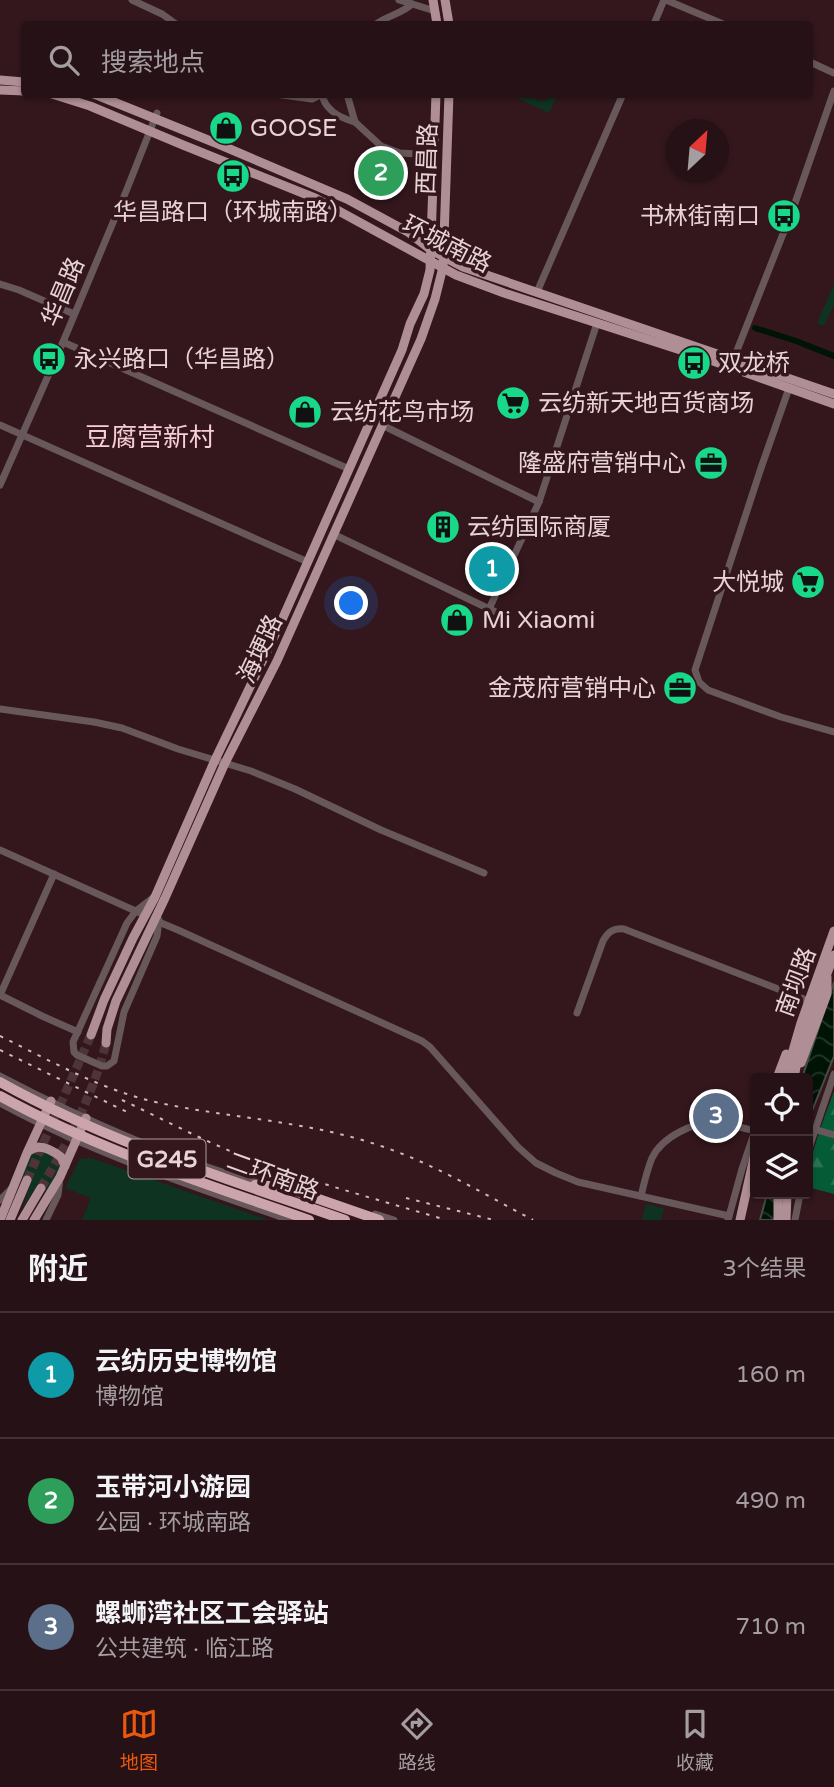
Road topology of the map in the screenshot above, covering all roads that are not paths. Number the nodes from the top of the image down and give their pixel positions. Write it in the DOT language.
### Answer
graph roads {
  1 [pos="132,0"];
  2 [pos="399,0"];
  3 [pos="433,0"];
  4 [pos="445,0"];
  5 [pos="665,0"];
  6 [pos="412,4"];
  7 [pos="435,10"];
  8 [pos="171,21"];
  9 [pos="380,21"];
  10 [pos="437,21"];
  11 [pos="448,21"];
  12 [pos="655,21"];
  13 [pos="716,21"];
  14 [pos="813,63"];
  15 [pos="834,73"];
  16 [pos="0,79"];
  17 [pos="21,82"];
  18 [pos="0,90"];
  19 [pos="21,91"];
  20 [pos="834,91"];
  21 [pos="65,98"];
  22 [pos="105,98"];
  23 [pos="323,98"];
  24 [pos="347,98"];
  25 [pos="436,98"];
  26 [pos="449,98"];
  27 [pos="621,98"];
  28 [pos="156,116"];
  29 [pos="355,122"];
  30 [pos="151,131"];
  31 [pos="435,155"];
  32 [pos="431,250"];
  33 [pos="443,256"];
  34 [pos="430,260"];
  35 [pos="443,267"];
  36 [pos="0,284"];
  37 [pos="537,292"];
  38 [pos="74,314"];
  39 [pos="597,323"];
  40 [pos="63,342"];
  41 [pos="734,359"];
  42 [pos="789,387"];
  43 [pos="834,394"];
  44 [pos="834,404"];
  45 [pos="0,425"];
  46 [pos="382,425"];
  47 [pos="22,434"];
  48 [pos="349,469"];
  49 [pos="0,485"];
  50 [pos="539,502"];
  51 [pos="333,534"];
  52 [pos="307,562"];
  53 [pos="489,609"];
  54 [pos="503,616"];
  55 [pos="0,709"];
  56 [pos="834,732"];
  57 [pos="215,760"];
  58 [pos="225,763"];
  59 [pos="0,850"];
  60 [pos="484,873"];
  61 [pos="54,874"];
  62 [pos="159,899"];
  63 [pos="148,917"];
  64 [pos="834,932"];
  65 [pos="834,955"];
  66 [pos="827,975"];
  67 [pos="0,995"];
  68 [pos="830,996"];
  69 [pos="813,999"];
  70 [pos="577,1013"];
  71 [pos="78,1032"];
  72 [pos="91,1035"];
  73 [pos="106,1044"];
  74 [pos="789,1073"];
  75 [pos="789,1073"];
  76 [pos="790,1073"];
  77 [pos="791,1073"];
  78 [pos="834,1074"];
  79 [pos="0,1076"];
  80 [pos="0,1083"];
  81 [pos="0,1095"];
  82 [pos="0,1103"];
  83 [pos="46,1113"];
  84 [pos="814,1129"];
  85 [pos="81,1130"];
  86 [pos="750,1130"];
  87 [pos="834,1135"];
  88 [pos="753,1136"];
  89 [pos="812,1136"];
  90 [pos="27,1153"];
  91 [pos="65,1166"];
  92 [pos="750,1175"];
  93 [pos="60,1177"];
  94 [pos="228,1178"];
  95 [pos="27,1180"];
  96 [pos="14,1186"];
  97 [pos="41,1188"];
  98 [pos="641,1196"];
  99 [pos="778,1199"];
  100 [pos="786,1199"];
  101 [pos="799,1199"];
  102 [pos="0,1200"];
  103 [pos="728,1218"];
  104 [pos="0,1220"];
  105 [pos="10,1220"];
  106 [pos="22,1220"];
  107 [pos="34,1220"];
  108 [pos="46,1220"];
  109 [pos="290,1220"];
  110 [pos="309,1220"];
  111 [pos="314,1220"];
  112 [pos="343,1220"];
  113 [pos="379,1220"];
  114 [pos="394,1220"];
  115 [pos="740,1220"];
  116 [pos="778,1220"];
  117 [pos="786,1220"];
  118 [pos="795,1220"];
  1 -- 8 [label="street"];
  2 -- 6 [label="street"];
  3 -- 7 [label="main road"];
  4 -- 11 [label="main road"];
  5 -- 12 [label="street"];
  5 -- 13 [label="street"];
  6 -- 7 [label="street"];
  6 -- 9 [label="street"];
  7 -- 10 [label="main road"];
  14 -- 15 [label="street"];
  16 -- 17 [label="main road"];
  18 -- 19 [label="main road"];
  20 -- 41 [label="street"];
  21 -- 30 [label="main road, 环城南路"];
  22 -- 28 [label="main road, 环城南路"];
  23 -- 29 [label="street"];
  24 -- 29 [label="street"];
  25 -- 31 [label="main road, 西昌路"];
  26 -- 33 [label="main road, 西昌路"];
  27 -- 37 [label="street"];
  28 -- 30 [label="street, 华昌路"];
  28 -- 32 [label="main road, 环城南路"];
  29 -- 31 [label="street"];
  30 -- 34 [label="main road, 环城南路"];
  30 -- 38 [label="street, 华昌路"];
  31 -- 32 [label="main road, 西昌路"];
  32 -- 33 [label="main road, 环城南路"];
  32 -- 34 [label="main road, 西昌路"];
  33 -- 35 [label="main road, 西昌路"];
  33 -- 37 [label="main road, 环城南路"];
  34 -- 35 [label="main road, 环城南路"];
  34 -- 48 [label="main road, 海埂路"];
  35 -- 39 [label="main road, 环城南路"];
  35 -- 46 [label="main road, 海埂路"];
  36 -- 38 [label="street"];
  37 -- 41 [label="main road, 环城南路"];
  38 -- 40 [label="street, 华昌路"];
  39 -- 42 [label="main road, 环城南路"];
  39 -- 50 [label="street"];
  40 -- 47 [label="street, 华昌路"];
  40 -- 48 [label="street"];
  41 -- 43 [label="main road, 环城南路"];
  42 -- 44 [label="main road, 环城南路"];
  42 -- 56 [label="street"];
  45 -- 47 [label="street"];
  46 -- 50 [label="street"];
  46 -- 51 [label="main road, 海埂路"];
  47 -- 49 [label="street, 华昌路"];
  47 -- 52 [label="street"];
  48 -- 52 [label="main road, 海埂路"];
  50 -- 53 [label="street"];
  51 -- 53 [label="street"];
  51 -- 58 [label="main road, 海埂路"];
  52 -- 57 [label="main road, 海埂路"];
  53 -- 54 [label="street"];
  55 -- 57 [label="street"];
  57 -- 58 [label="street"];
  57 -- 62 [label="main road, 海埂路"];
  58 -- 60 [label="street"];
  58 -- 62 [label="main road, 海埂路"];
  59 -- 61 [label="street"];
  61 -- 63 [label="street"];
  61 -- 67 [label="street"];
  62 -- 63 [label="main road, 海埂路"];
  62 -- 63 [label="street"];
  63 -- 71 [label="street"];
  63 -- 71 [label="street"];
  63 -- 72 [label="main road, 海埂路"];
  63 -- 73 [label="main road, 海埂路"];
  63 -- 98 [label="street"];
  64 -- 69 [label="main road, 南坝路"];
  65 -- 66 [label="main road, 南坝路"];
  66 -- 68 [label="main road"];
  66 -- 69 [label="main road, 南坝路"];
  67 -- 71 [label="street"];
  68 -- 77 [label="main road"];
  69 -- 70 [label="street"];
  69 -- 74 [label="main road, 南坝路"];
  69 -- 75 [label="main road"];
  69 -- 76 [label="main road"];
  78 -- 84 [label="street"];
  79 -- 83 [label="street"];
  80 -- 83 [label="main road, 二环南路 / G245"];
  80 -- 94 [label="highway, bridge"];
  81 -- 83 [label="main road, 二环南路 / G245"];
  81 -- 110 [label="highway, bridge"];
  82 -- 83 [label="street"];
  83 -- 85 [label="main road, 二环南路 / G245"];
  83 -- 85 [label="street"];
  83 -- 90 [label="main road"];
  84 -- 87 [label="street"];
  84 -- 89 [label="street"];
  85 -- 91 [label="main road"];
  85 -- 109 [label="street"];
  85 -- 111 [label="main road, 二环南路 / G245"];
  85 -- 112 [label="main road, 二环南路 / G245"];
  85 -- 114 [label="street"];
  86 -- 98 [label="street"];
  88 -- 103 [label="street"];
  90 -- 91 [label="main road"];
  90 -- 96 [label="main road"];
  91 -- 93 [label="main road"];
  92 -- 115 [label="main road"];
  93 -- 107 [label="main road"];
  93 -- 108 [label="street"];
  94 -- 112 [label="highway, bridge"];
  94 -- 113 [label="highway, bridge"];
  95 -- 105 [label="main road"];
  96 -- 102 [label="street"];
  96 -- 104 [label="main road"];
  97 -- 106 [label="main road"];
  98 -- 103 [label="street"];
  99 -- 116 [label="main road"];
  100 -- 117 [label="main road"];
  101 -- 118 [label="street"];
}
